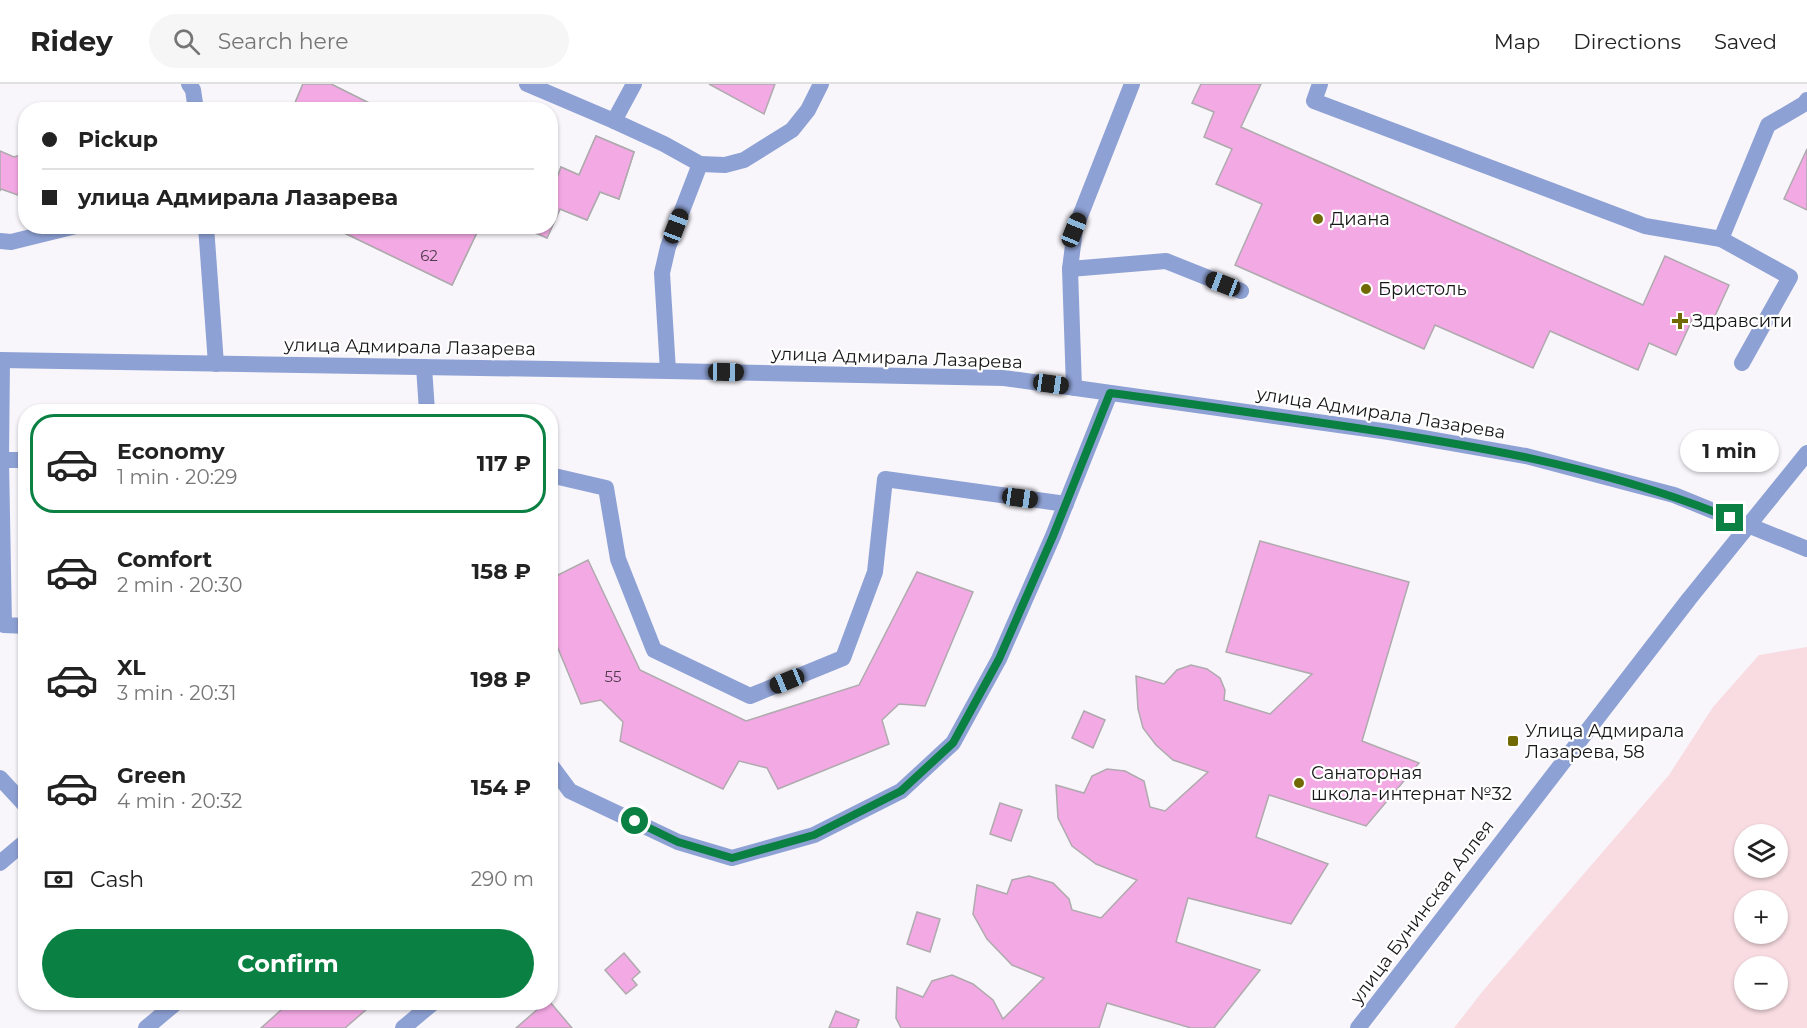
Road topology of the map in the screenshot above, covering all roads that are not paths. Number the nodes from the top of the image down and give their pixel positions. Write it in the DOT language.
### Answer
graph roads {
  1 [pos="189,84"];
  2 [pos="527,84"];
  3 [pos="634,84"];
  4 [pos="821,84"];
  5 [pos="1132,84"];
  6 [pos="1320,84"];
  7 [pos="1807,100"];
  8 [pos="195,102"];
  9 [pos="614,121"];
  10 [pos="700,164"];
  11 [pos="44,234"];
  12 [pos="208,234"];
  13 [pos="1721,239"];
  14 [pos="0,241"];
  15 [pos="1070,269"];
  16 [pos="1241,291"];
  17 [pos="1,360"];
  18 [pos="1742,363"];
  19 [pos="216,364"];
  20 [pos="424,367"];
  21 [pos="668,370"];
  22 [pos="1074,388"];
  23 [pos="1110,393"];
  24 [pos="427,404"];
  25 [pos="1807,453"];
  26 [pos="1,460"];
  27 [pos="18,460"];
  28 [pos="558,477"];
  29 [pos="1066,504"];
  30 [pos="1748,525"];
  31 [pos="1807,549"];
  32 [pos="18,626"];
  33 [pos="558,775"];
  34 [pos="0,778"];
  35 [pos="18,797"];
  36 [pos="18,848"];
  37 [pos="0,863"];
  38 [pos="167,1010"];
  39 [pos="424,1010"];
  40 [pos="146,1028"];
  41 [pos="403,1028"];
  42 [pos="1358,1028"];
  1 -- 8 [label="street"];
  2 -- 9 [label="street"];
  3 -- 9 [label="street"];
  4 -- 10 [label="street"];
  5 -- 15 [label="street"];
  6 -- 13 [label="street"];
  7 -- 13 [label="street"];
  9 -- 10 [label="street"];
  10 -- 21 [label="street"];
  11 -- 14 [label="street"];
  12 -- 19 [label="street"];
  13 -- 18 [label="street"];
  15 -- 16 [label="street"];
  15 -- 22 [label="street"];
  17 -- 19 [label="street, улица Адмирала Лазарева"];
  17 -- 26 [label="street"];
  19 -- 20 [label="street, улица Адмирала Лазарева"];
  20 -- 21 [label="street, улица Адмирала Лазарева"];
  20 -- 24 [label="street"];
  21 -- 22 [label="street, улица Адмирала Лазарева"];
  22 -- 23 [label="street, улица Адмирала Лазарева"];
  23 -- 29 [label="street"];
  23 -- 30 [label="street, улица Адмирала Лазарева"];
  25 -- 30 [label="street, улица Бунинская Аллея"];
  26 -- 27 [label="street"];
  26 -- 32 [label="street"];
  28 -- 29 [label="street"];
  29 -- 33 [label="street"];
  30 -- 31 [label="street, улица Адмирала Лазарева"];
  30 -- 42 [label="street, улица Бунинская Аллея"];
  34 -- 35 [label="street"];
  36 -- 37 [label="street"];
  38 -- 40 [label="street"];
  39 -- 41 [label="street"];
}
